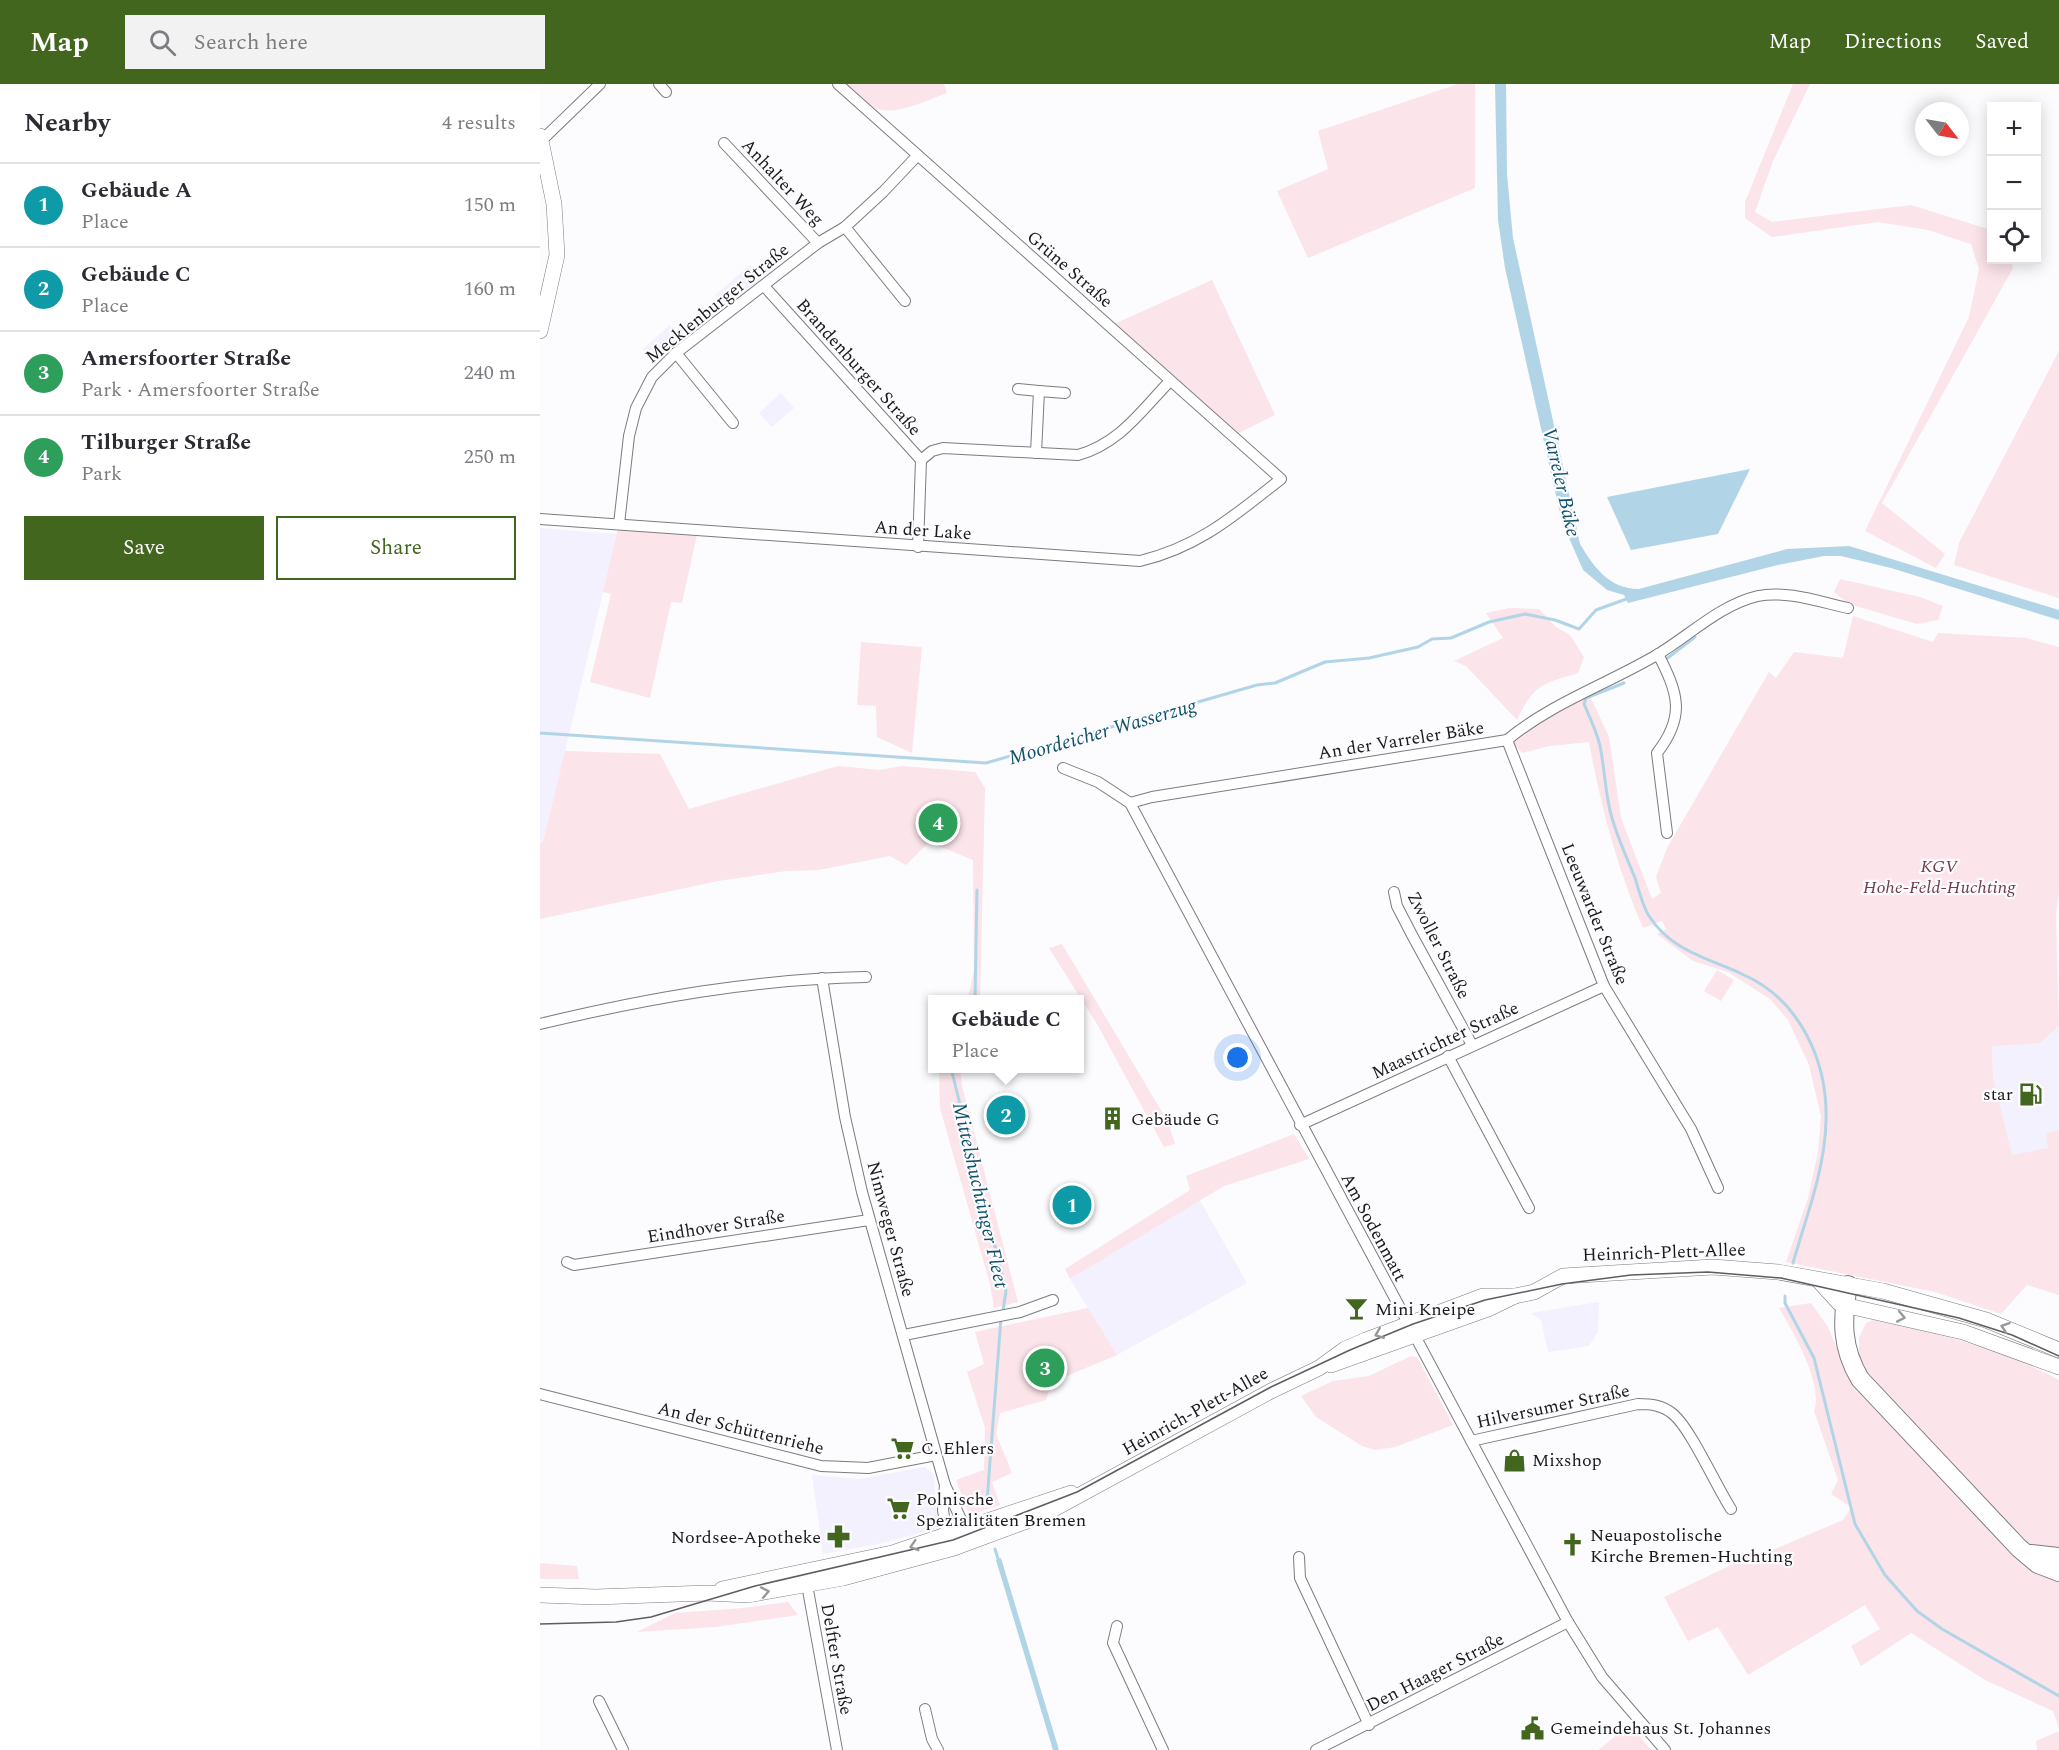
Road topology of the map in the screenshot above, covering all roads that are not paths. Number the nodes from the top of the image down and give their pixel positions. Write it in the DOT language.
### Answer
graph roads {
  1 [pos="600,84"];
  2 [pos="838,84"];
  3 [pos="540,140"];
  4 [pos="724,143"];
  5 [pos="917,156"];
  6 [pos="845,226"];
  7 [pos="818,243"];
  8 [pos="764,286"];
  9 [pos="905,301"];
  10 [pos="540,332"];
  11 [pos="676,353"];
  12 [pos="1170,381"];
  13 [pos="1018,389"];
  14 [pos="1039,391"];
  15 [pos="1065,393"];
  16 [pos="733,423"];
  17 [pos="1036,453"];
  18 [pos="921,460"];
  19 [pos="1281,479"];
  20 [pos="540,519"];
  21 [pos="619,524"];
  22 [pos="918,547"];
  23 [pos="1848,608"];
  24 [pos="1658,654"];
  25 [pos="1507,740"];
  26 [pos="1063,768"];
  27 [pos="1130,804"];
  28 [pos="1667,833"];
  29 [pos="1394,892"];
  30 [pos="866,977"];
  31 [pos="822,978"];
  32 [pos="1604,986"];
  33 [pos="540,1024"];
  34 [pos="1472,1045"];
  35 [pos="1448,1056"];
  36 [pos="1300,1125"];
  37 [pos="1718,1188"];
  38 [pos="1530,1208"];
  39 [pos="869,1220"];
  40 [pos="567,1262"];
  41 [pos="1818,1280"];
  42 [pos="1848,1285"];
  43 [pos="1053,1300"];
  44 [pos="1844,1305"];
  45 [pos="1410,1329"];
  46 [pos="904,1335"];
  47 [pos="2059,1350"];
  48 [pos="2059,1367"];
  49 [pos="540,1394"];
  50 [pos="1471,1441"];
  51 [pos="936,1455"];
  52 [pos="945,1485"];
  53 [pos="1089,1489"];
  54 [pos="1731,1509"];
  55 [pos="966,1530"];
  56 [pos="947,1536"];
  57 [pos="959,1546"];
  58 [pos="2023,1552"];
  59 [pos="1299,1557"];
  60 [pos="2059,1557"];
  61 [pos="2059,1572"];
  62 [pos="805,1579"];
  63 [pos="540,1595"];
  64 [pos="1568,1622"];
  65 [pos="1118,1626"];
  66 [pos="599,1701"];
  67 [pos="925,1709"];
  68 [pos="1369,1725"];
  69 [pos="623,1750"];
  70 [pos="837,1750"];
  71 [pos="938,1750"];
  72 [pos="1163,1750"];
  73 [pos="1316,1750"];
  74 [pos="1665,1750"];
  1 -- 3 [label="street"];
  2 -- 5 [label="street, Grüne Straße"];
  3 -- 10 [label="main road"];
  4 -- 7 [label="street, Anhalter Weg"];
  5 -- 6 [label="street, Mecklenburger Straße"];
  5 -- 12 [label="street, Grüne Straße"];
  6 -- 7 [label="street, Mecklenburger Straße"];
  6 -- 9 [label="street"];
  7 -- 8 [label="street, Mecklenburger Straße"];
  8 -- 11 [label="street, Mecklenburger Straße"];
  8 -- 18 [label="street, Brandenburger Straße"];
  11 -- 16 [label="street"];
  11 -- 21 [label="street, Mecklenburger Straße"];
  12 -- 17 [label="street"];
  12 -- 19 [label="street, Grüne Straße"];
  13 -- 14 [label="street"];
  14 -- 15 [label="street"];
  14 -- 17 [label="street"];
  17 -- 18 [label="street"];
  18 -- 22 [label="street, Brandenburger Straße"];
  19 -- 22 [label="street, An der Lake"];
  20 -- 21 [label="street, An der Lake"];
  21 -- 22 [label="street, An der Lake"];
  23 -- 24 [label="street, An der Varreler Bäke"];
  24 -- 25 [label="street, An der Varreler Bäke"];
  24 -- 28 [label="street"];
  25 -- 27 [label="street, An der Varreler Bäke"];
  25 -- 32 [label="street, Leeuwarder Straße"];
  26 -- 27 [label="street, Am Sodenmatt"];
  27 -- 36 [label="street, Am Sodenmatt"];
  29 -- 34 [label="street, Zwoller Straße"];
  30 -- 31 [label="street"];
  31 -- 33 [label="street"];
  31 -- 39 [label="street, Nimweger Straße"];
  32 -- 34 [label="street, Maastrichter Straße"];
  32 -- 37 [label="street, Leeuwarder Straße"];
  34 -- 35 [label="street, Maastrichter Straße"];
  35 -- 36 [label="street, Maastrichter Straße"];
  35 -- 38 [label="street"];
  36 -- 45 [label="street, Am Sodenmatt"];
  39 -- 40 [label="street, Eindhover Straße"];
  39 -- 46 [label="street, Nimweger Straße"];
  41 -- 42 [label="main road, Heinrich-Plett-Allee"];
  41 -- 44 [label="main road"];
  41 -- 45 [label="main road, Heinrich-Plett-Allee"];
  42 -- 44 [label="highway"];
  47 -- 42 [label="main road, Heinrich-Plett-Allee, one-way"];
  43 -- 46 [label="street"];
  44 -- 48 [label="main road, one-way"];
  44 -- 58 [label="highway"];
  45 -- 50 [label="street, Am Sodenmatt"];
  45 -- 53 [label="main road, Heinrich-Plett-Allee"];
  46 -- 51 [label="street, Nimweger Straße"];
  49 -- 51 [label="street, An der Schüttenriehe"];
  50 -- 54 [label="street, Hilversumer Straße"];
  50 -- 64 [label="street, Am Sodenmatt"];
  51 -- 52 [label="street, Nimweger Straße"];
  52 -- 55 [label="street, Nimweger Straße"];
  52 -- 56 [label="street, Nimweger Straße"];
  53 -- 55 [label="main road, Heinrich-Plett-Allee"];
  53 -- 57 [label="main road, Heinrich-Plett-Allee"];
  55 -- 56 [label="main road, Heinrich-Plett-Allee"];
  55 -- 57 [label="street"];
  56 -- 57 [label="street"];
  56 -- 62 [label="main road, Heinrich-Plett-Allee, one-way"];
  57 -- 62 [label="main road, Heinrich-Plett-Allee"];
  58 -- 60 [label="highway"];
  58 -- 61 [label="highway"];
  59 -- 68 [label="street"];
  62 -- 63 [label="main road, Heinrich-Plett-Allee"];
  62 -- 70 [label="street, Delfter Straße"];
  64 -- 68 [label="street, Den Haager Straße"];
  64 -- 74 [label="street, Am Sodenmatt"];
  65 -- 72 [label="street"];
  66 -- 69 [label="street"];
  67 -- 71 [label="street"];
  68 -- 73 [label="street, Den Haager Straße"];
}
